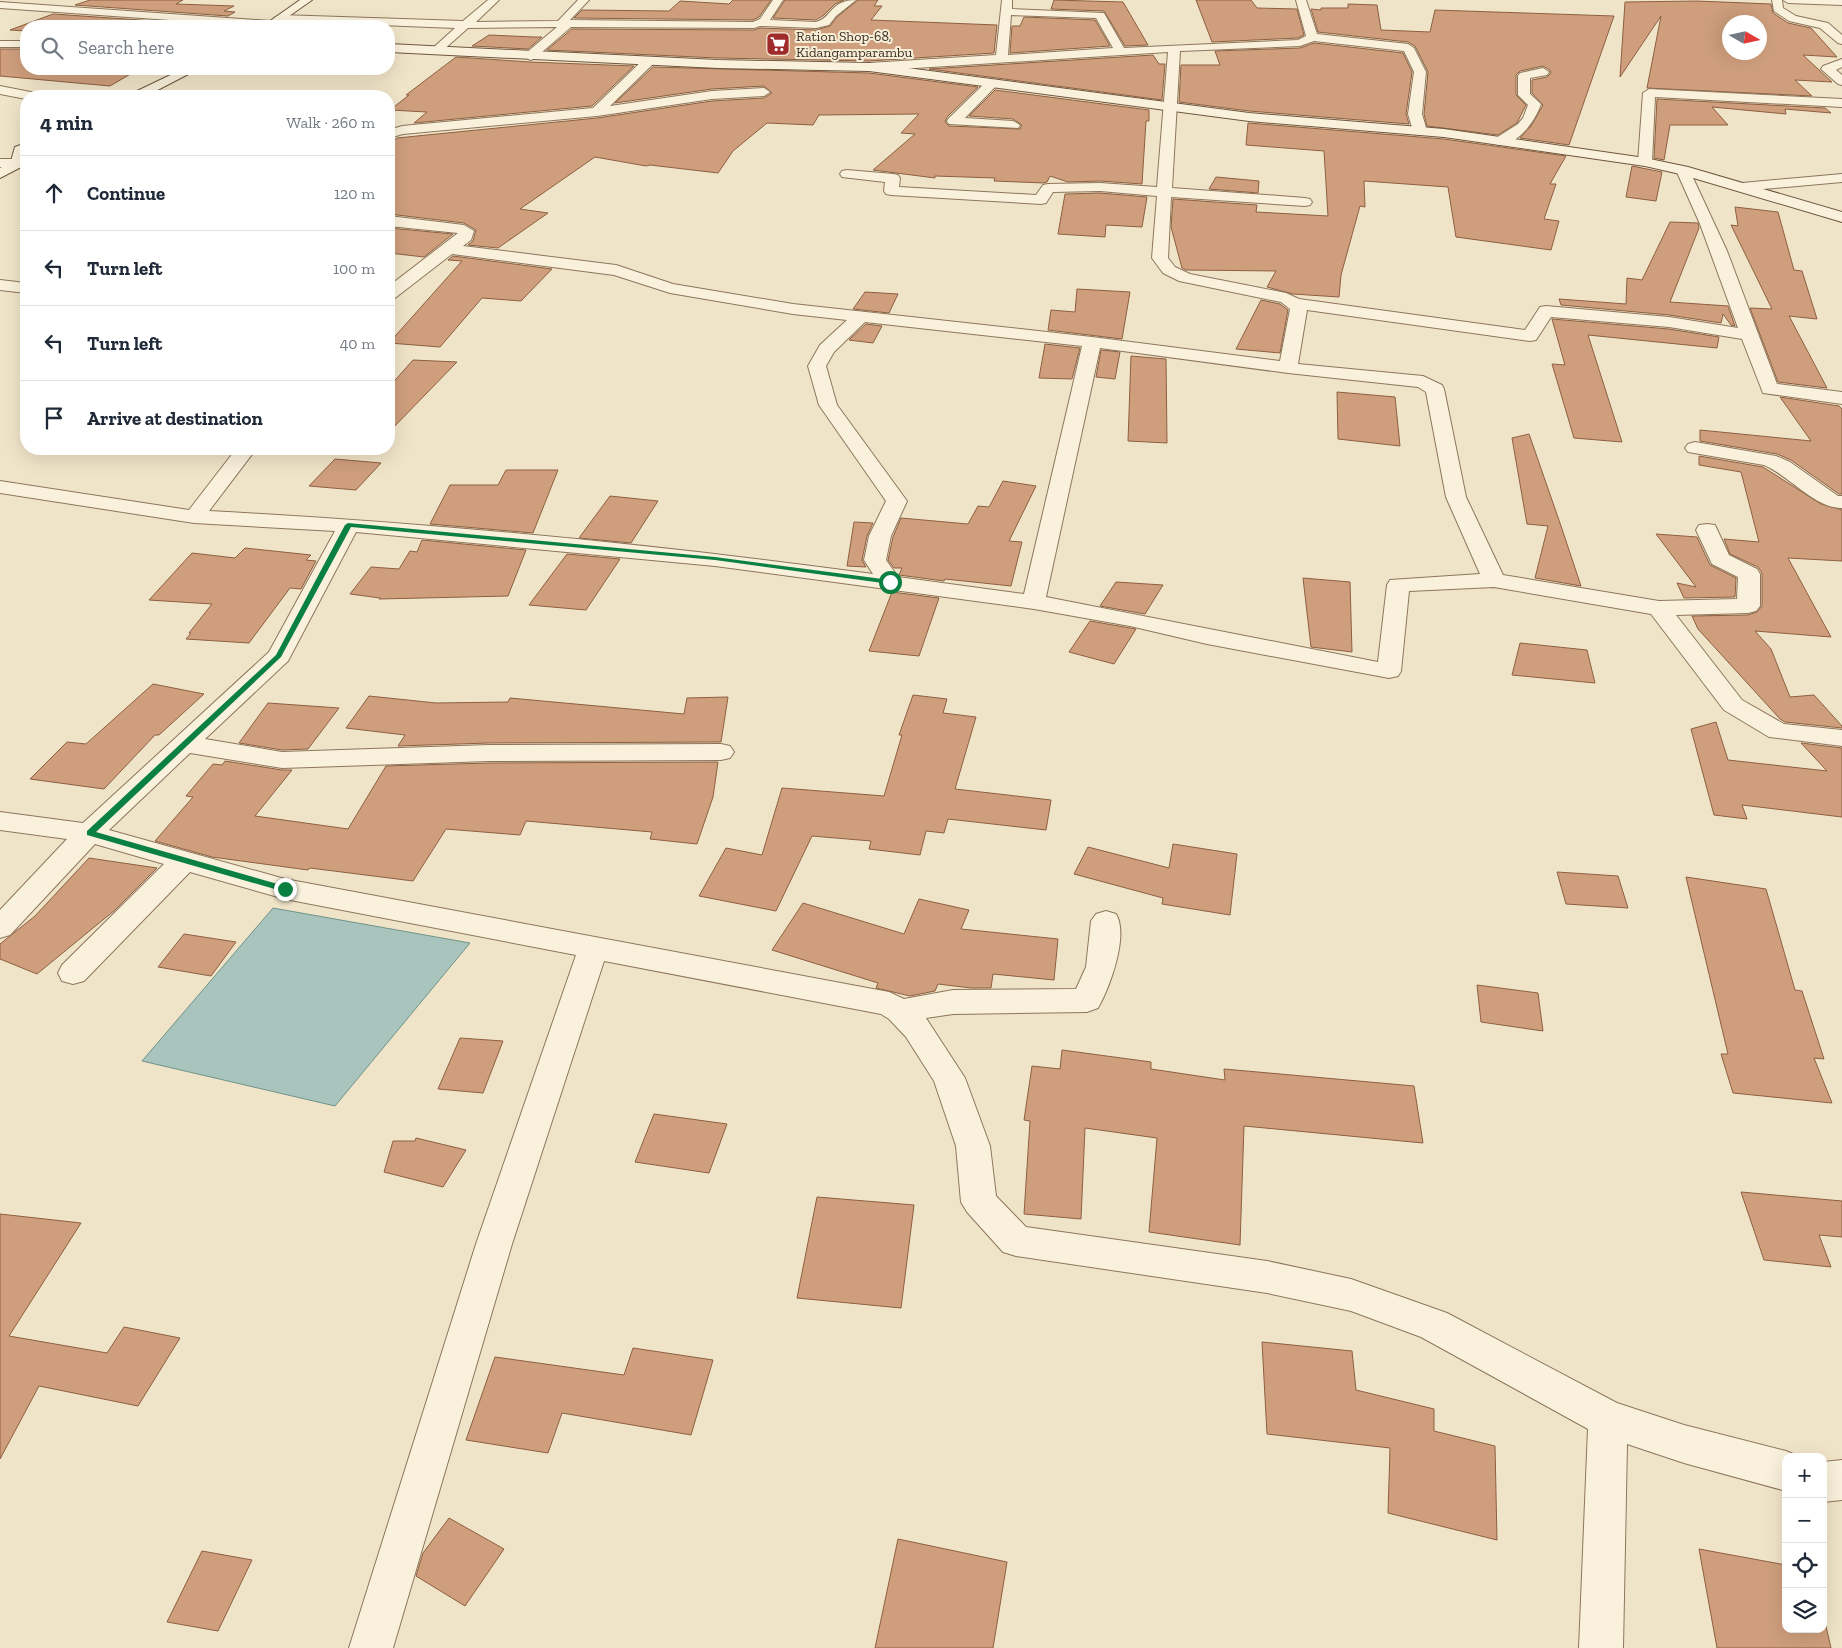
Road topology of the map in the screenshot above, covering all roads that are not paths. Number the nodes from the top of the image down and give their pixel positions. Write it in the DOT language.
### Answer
graph roads {
  1 [pos="40,0"];
  2 [pos="494,0"];
  3 [pos="584,0"];
  4 [pos="778,0"];
  5 [pos="852,0"];
  6 [pos="1301,0"];
  7 [pos="1777,0"];
  8 [pos="1788,0"];
  9 [pos="308,2"];
  10 [pos="1842,2"];
  11 [pos="0,5"];
  12 [pos="1006,6"];
  13 [pos="25,7"];
  14 [pos="226,20"];
  15 [pos="278,20"];
  16 [pos="395,24"];
  17 [pos="568,24"];
  18 [pos="760,24"];
  19 [pos="467,25"];
  20 [pos="1312,37"];
  21 [pos="1842,42"];
  22 [pos="0,44"];
  23 [pos="20,44"];
  24 [pos="395,48"];
  25 [pos="1174,48"];
  26 [pos="437,50"];
  27 [pos="1120,51"];
  28 [pos="530,56"];
  29 [pos="1002,58"];
  30 [pos="649,61"];
  31 [pos="1842,63"];
  32 [pos="869,67"];
  33 [pos="1543,72"];
  34 [pos="180,75"];
  35 [pos="1842,81"];
  36 [pos="991,84"];
  37 [pos="0,90"];
  38 [pos="149,90"];
  39 [pos="764,92"];
  40 [pos="20,94"];
  41 [pos="20,98"];
  42 [pos="0,102"];
  43 [pos="1842,103"];
  44 [pos="1170,107"];
  45 [pos="597,112"];
  46 [pos="1013,125"];
  47 [pos="1420,131"];
  48 [pos="395,132"];
  49 [pos="1501,141"];
  50 [pos="1645,162"];
  51 [pos="0,163"];
  52 [pos="20,163"];
  53 [pos="20,164"];
  54 [pos="1683,170"];
  55 [pos="0,174"];
  56 [pos="847,174"];
  57 [pos="1842,178"];
  58 [pos="1742,186"];
  59 [pos="1164,191"];
  60 [pos="1305,202"];
  61 [pos="1842,217"];
  62 [pos="395,221"];
  63 [pos="450,249"];
  64 [pos="0,286"];
  65 [pos="20,288"];
  66 [pos="395,290"];
  67 [pos="1295,303"];
  68 [pos="860,317"];
  69 [pos="1749,335"];
  70 [pos="1092,342"];
  71 [pos="1288,368"];
  72 [pos="1842,398"];
  73 [pos="1695,448"];
  74 [pos="241,455"];
  75 [pos="0,486"];
  76 [pos="1842,502"];
  77 [pos="194,517"];
  78 [pos="348,525"];
  79 [pos="1707,530"];
  80 [pos="1494,580"];
  81 [pos="890,582"];
  82 [pos="1034,602"];
  83 [pos="1659,608"];
  84 [pos="1842,738"];
  85 [pos="184,744"];
  86 [pos="721,752"];
  87 [pos="0,822"];
  88 [pos="90,833"];
  89 [pos="185,860"];
  90 [pos="1106,921"];
  91 [pos="0,928"];
  92 [pos="594,947"];
  93 [pos="73,973"];
  94 [pos="900,1011"];
  95 [pos="1608,1419"];
  96 [pos="1782,1470"];
  97 [pos="1842,1480"];
  98 [pos="1827,1482"];
  99 [pos="371,1648"];
  100 [pos="1601,1648"];
  1 -- 13 [label="street"];
  2 -- 19 [label="street"];
  3 -- 17 [label="street"];
  4 -- 18 [label="street"];
  5 -- 18 [label="street"];
  6 -- 20 [label="street"];
  7 -- 21 [label="street"];
  8 -- 10 [label="street"];
  9 -- 15 [label="street"];
  11 -- 13 [label="street"];
  12 -- 27 [label="street"];
  12 -- 29 [label="street"];
  13 -- 14 [label="street"];
  16 -- 19 [label="street"];
  17 -- 18 [label="street"];
  17 -- 19 [label="street"];
  17 -- 28 [label="street"];
  19 -- 26 [label="street"];
  20 -- 25 [label="street"];
  20 -- 47 [label="street"];
  22 -- 23 [label="street"];
  24 -- 26 [label="street"];
  25 -- 27 [label="street"];
  25 -- 44 [label="street"];
  26 -- 28 [label="street"];
  27 -- 29 [label="street"];
  28 -- 30 [label="street"];
  29 -- 32 [label="street"];
  30 -- 32 [label="street"];
  30 -- 45 [label="street"];
  31 -- 35 [label="street"];
  32 -- 36 [label="street"];
  33 -- 49 [label="street"];
  34 -- 38 [label="street"];
  36 -- 44 [label="street"];
  36 -- 46 [label="street"];
  37 -- 40 [label="street"];
  39 -- 45 [label="street"];
  41 -- 42 [label="street"];
  43 -- 50 [label="street"];
  44 -- 47 [label="street"];
  44 -- 59 [label="street"];
  45 -- 48 [label="street"];
  47 -- 49 [label="street"];
  49 -- 50 [label="street"];
  50 -- 54 [label="street"];
  51 -- 52 [label="street"];
  53 -- 55 [label="street"];
  54 -- 58 [label="street"];
  54 -- 69 [label="street"];
  56 -- 59 [label="street"];
  57 -- 58 [label="street"];
  58 -- 61 [label="street"];
  59 -- 60 [label="street"];
  59 -- 67 [label="street"];
  62 -- 63 [label="street"];
  63 -- 66 [label="street"];
  63 -- 68 [label="street"];
  64 -- 65 [label="street"];
  67 -- 69 [label="street"];
  67 -- 71 [label="street"];
  68 -- 70 [label="street"];
  68 -- 81 [label="street"];
  69 -- 72 [label="street"];
  70 -- 71 [label="street"];
  70 -- 82 [label="street"];
  71 -- 80 [label="street"];
  73 -- 76 [label="street"];
  74 -- 77 [label="street"];
  75 -- 77 [label="street"];
  77 -- 78 [label="street"];
  78 -- 81 [label="street"];
  78 -- 85 [label="street"];
  79 -- 83 [label="street"];
  80 -- 82 [label="street"];
  80 -- 83 [label="street"];
  81 -- 82 [label="street"];
  83 -- 84 [label="street"];
  85 -- 86 [label="street"];
  85 -- 88 [label="street"];
  87 -- 88 [label="street"];
  88 -- 89 [label="street"];
  88 -- 91 [label="street"];
  89 -- 92 [label="street"];
  89 -- 93 [label="street"];
  90 -- 94 [label="street"];
  92 -- 94 [label="street"];
  92 -- 99 [label="street"];
  94 -- 95 [label="street"];
  95 -- 96 [label="street"];
  95 -- 100 [label="street"];
  97 -- 98 [label="street"];
}
